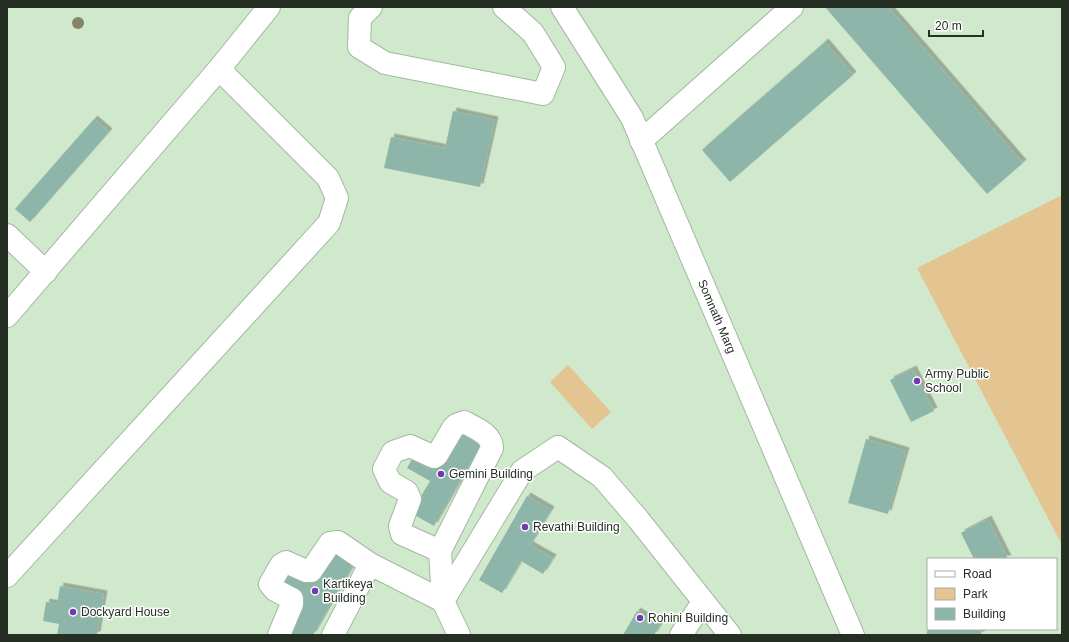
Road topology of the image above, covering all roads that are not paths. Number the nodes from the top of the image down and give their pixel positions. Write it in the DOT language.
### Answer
graph roads {
  1 [pos="269,7"];
  2 [pos="371,7"];
  3 [pos="504,7"];
  4 [pos="562,7"];
  5 [pos="792,7"];
  6 [pos="219,69"];
  7 [pos="641,141"];
  8 [pos="7,235"];
  9 [pos="46,272"];
  10 [pos="7,316"];
  11 [pos="440,551"];
  12 [pos="370,564"];
  13 [pos="7,576"];
  14 [pos="443,601"];
  15 [pos="703,602"];
  16 [pos="279,635"];
  17 [pos="333,635"];
  18 [pos="459,635"];
  19 [pos="681,635"];
  20 [pos="730,635"];
  21 [pos="853,635"];
  1 -- 6 [label="street"];
  2 -- 3 [label="street"];
  4 -- 7 [label="street, Somnath Marg"];
  5 -- 7 [label="street"];
  6 -- 9 [label="street"];
  6 -- 13 [label="street"];
  7 -- 21 [label="street, Somnath Marg"];
  8 -- 9 [label="street"];
  9 -- 10 [label="street"];
  11 -- 11 [label="street"];
  11 -- 14 [label="street"];
  12 -- 14 [label="street"];
  12 -- 16 [label="street"];
  12 -- 17 [label="street"];
  14 -- 15 [label="street"];
  14 -- 18 [label="street"];
  15 -- 19 [label="street"];
  15 -- 20 [label="street"];
}
